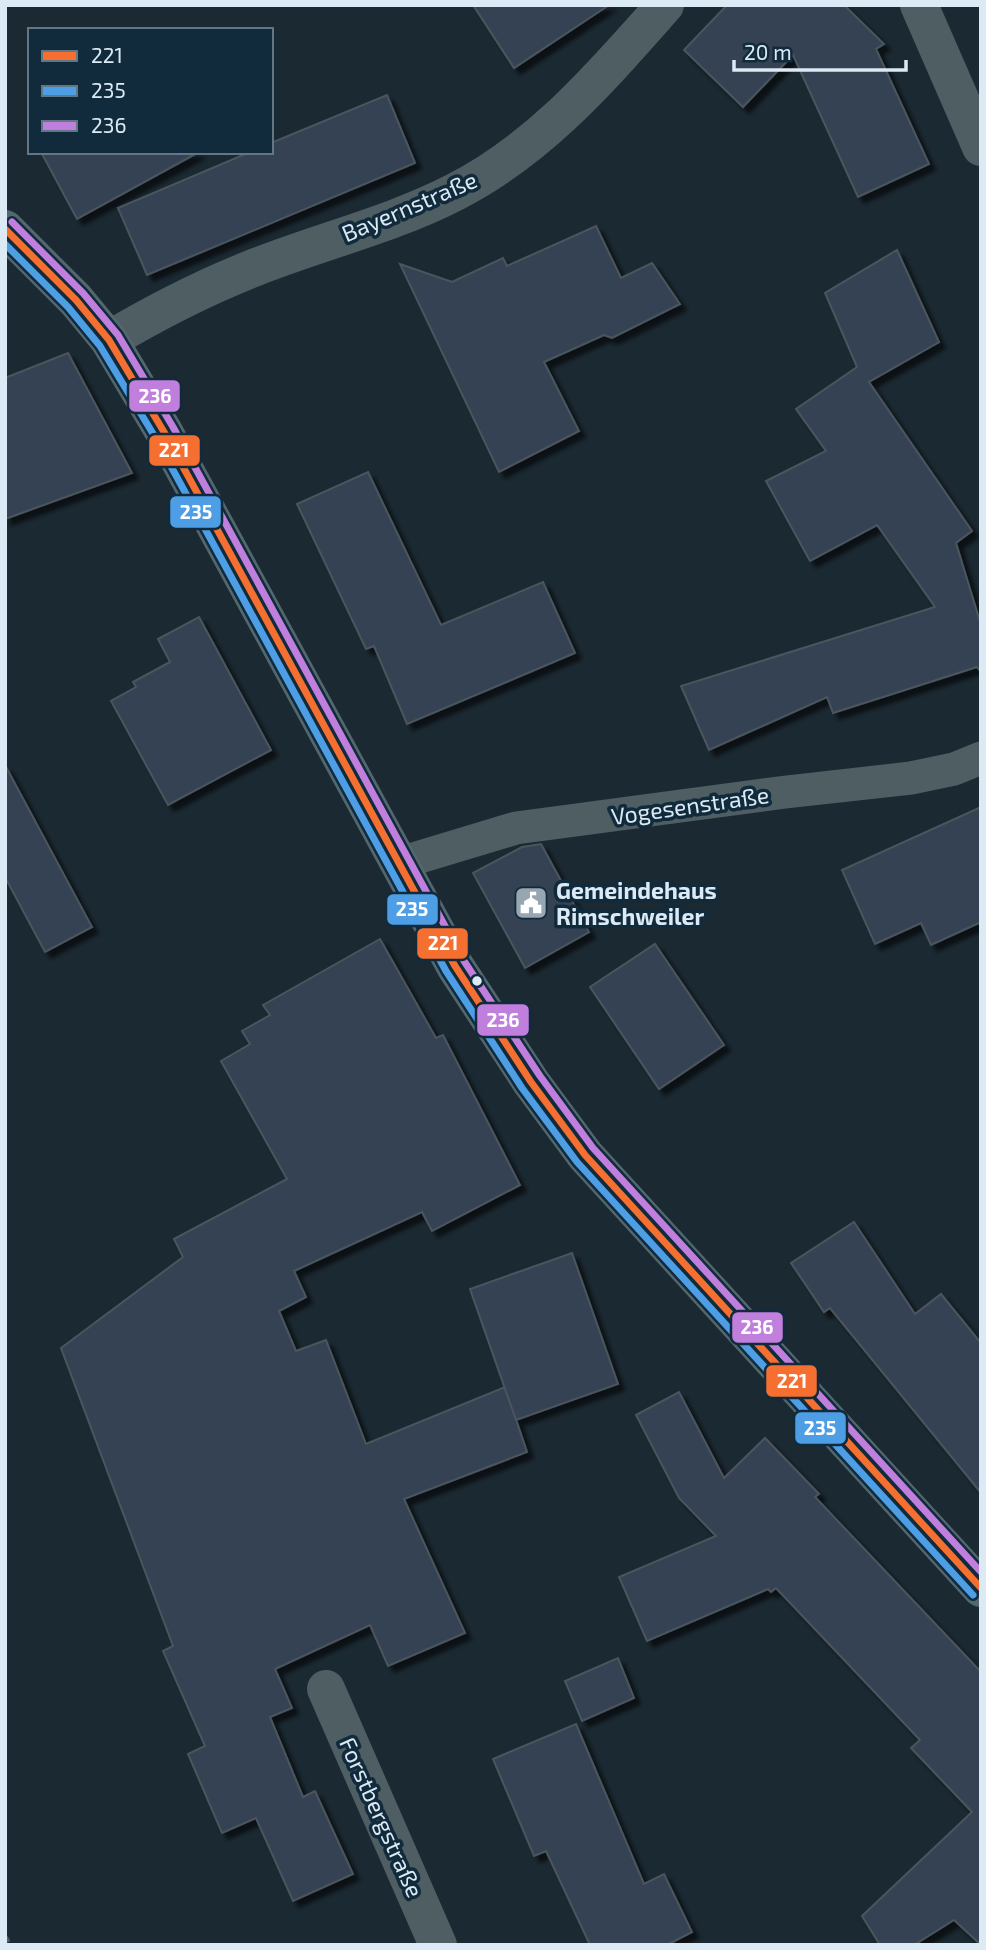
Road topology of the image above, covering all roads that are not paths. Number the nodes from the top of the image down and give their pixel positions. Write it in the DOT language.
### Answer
graph roads {
  1 [pos="665,5"];
  2 [pos="926,8"];
  3 [pos="981,147"];
  4 [pos="5,229"];
  5 [pos="108,340"];
  6 [pos="981,758"];
  7 [pos="400,863"];
  8 [pos="981,1587"];
  9 [pos="326,1689"];
  10 [pos="438,1945"];
  1 -- 5 [label="street, Bayernstraße"];
  2 -- 3 [label="street"];
  4 -- 5 [label="main road"];
  5 -- 7 [label="main road"];
  6 -- 7 [label="lane, Vogesenstraße"];
  7 -- 8 [label="main road"];
  9 -- 10 [label="street, Forstbergstraße"];
}
